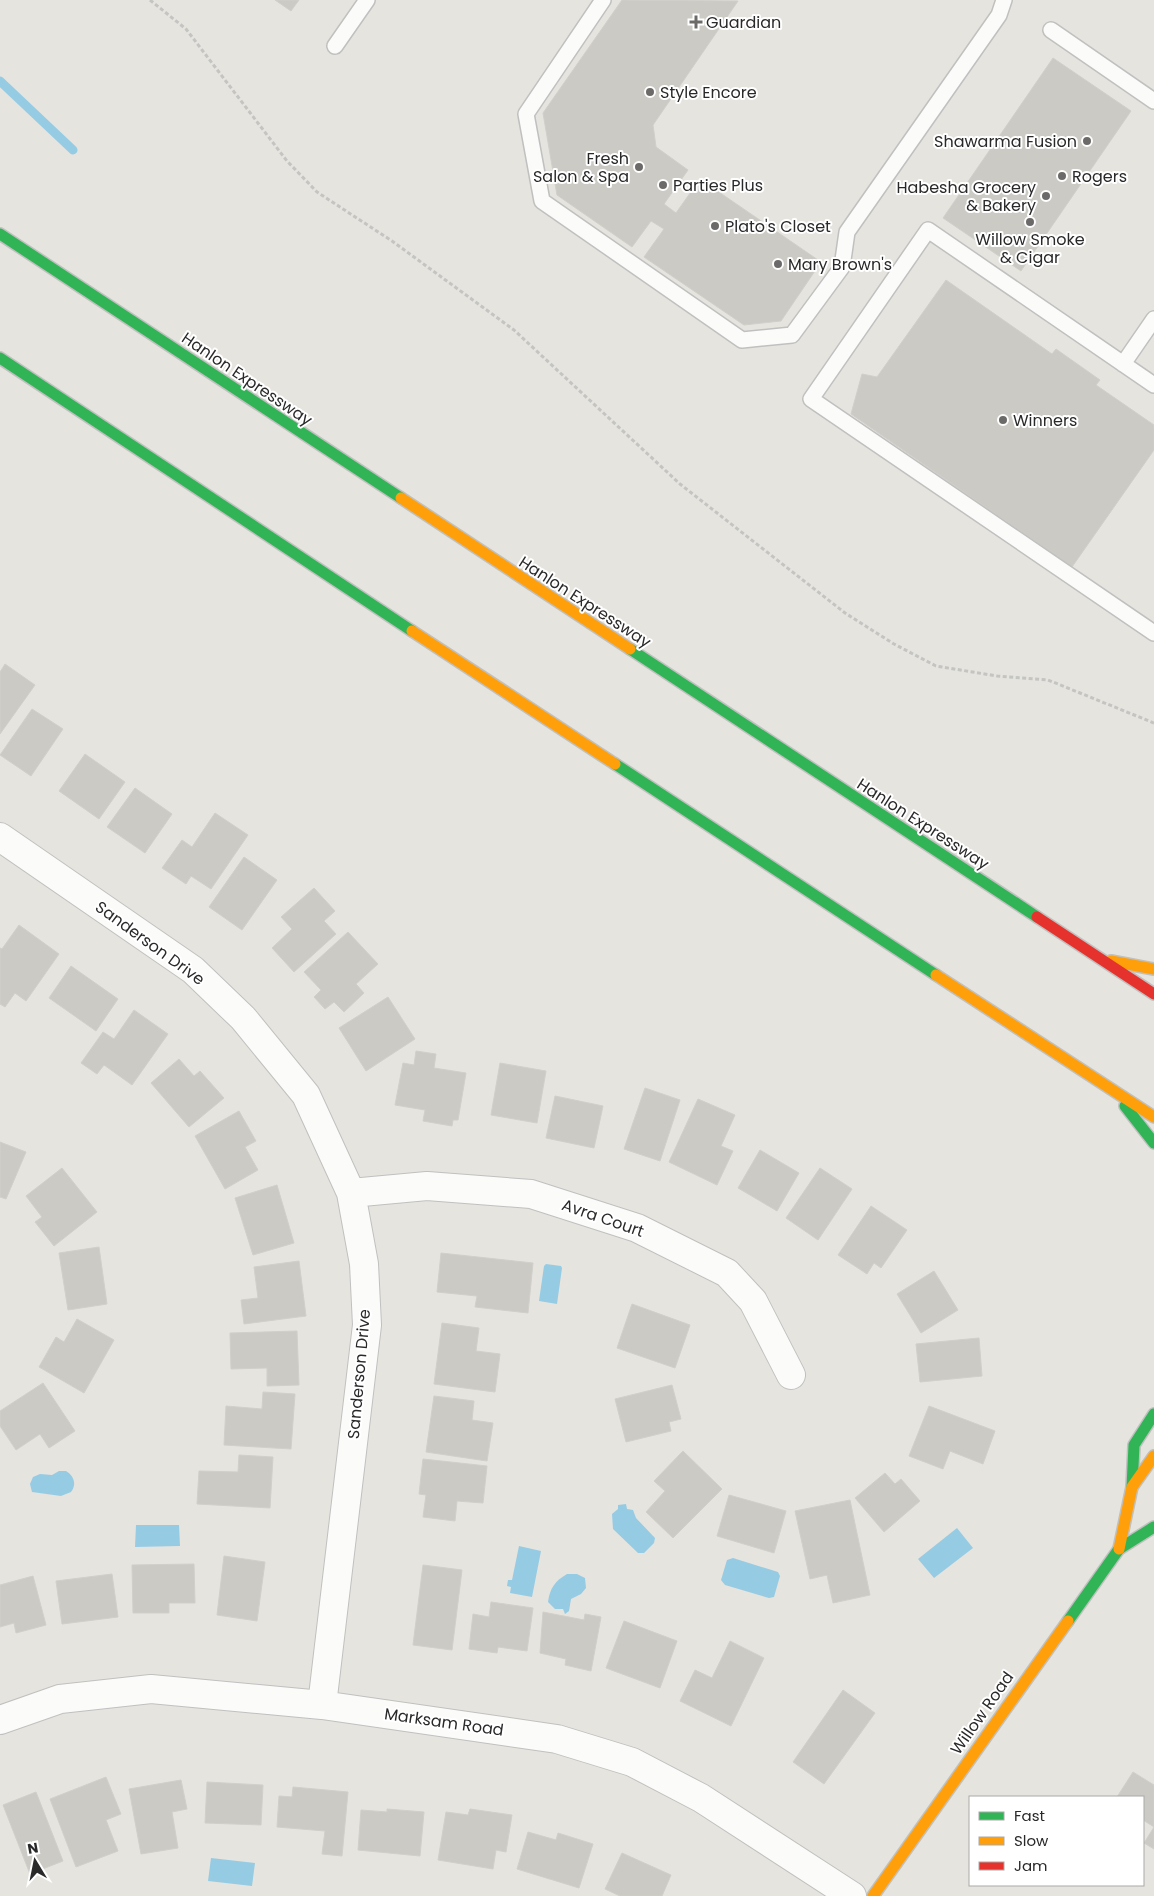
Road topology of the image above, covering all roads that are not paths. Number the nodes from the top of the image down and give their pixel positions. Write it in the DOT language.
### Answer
graph roads {
  1 [pos="367,0"];
  2 [pos="603,0"];
  3 [pos="1004,0"];
  4 [pos="1051,30"];
  5 [pos="335,46"];
  6 [pos="1154,101"];
  7 [pos="0,234"];
  8 [pos="1154,319"];
  9 [pos="0,358"];
  10 [pos="1123,364"];
  11 [pos="1154,386"];
  12 [pos="1154,633"];
  13 [pos="0,837"];
  14 [pos="1097,958"];
  15 [pos="1154,969"];
  16 [pos="1154,994"];
  17 [pos="1114,1090"];
  18 [pos="1154,1117"];
  19 [pos="1154,1143"];
  20 [pos="351,1193"];
  21 [pos="791,1375"];
  22 [pos="1154,1414"];
  23 [pos="1154,1456"];
  24 [pos="1132,1487"];
  25 [pos="1154,1527"];
  26 [pos="1119,1550"];
  27 [pos="322,1705"];
  28 [pos="0,1720"];
  29 [pos="852,1896"];
  30 [pos="872,1896"];
  1 -- 5 [label="lane"];
  2 -- 3 [label="lane"];
  4 -- 6 [label="lane"];
  7 -- 14 [label="main road, Hanlon Expressway"];
  8 -- 10 [label="lane"];
  9 -- 17 [label="main road"];
  10 -- 11 [label="lane"];
  10 -- 12 [label="lane"];
  13 -- 20 [label="street, Sanderson Drive"];
  14 -- 15 [label="main road"];
  14 -- 16 [label="main road, Hanlon Expressway"];
  17 -- 18 [label="main road"];
  17 -- 19 [label="main road"];
  20 -- 21 [label="street, Avra Court"];
  20 -- 27 [label="street, Sanderson Drive"];
  22 -- 24 [label="main road"];
  23 -- 24 [label="main road, Willow Road"];
  24 -- 26 [label="main road, Willow Road"];
  25 -- 26 [label="main road, Willow Road"];
  26 -- 30 [label="main road, Willow Road"];
  27 -- 28 [label="street, Marksam Road"];
  27 -- 29 [label="street, Marksam Road"];
}
